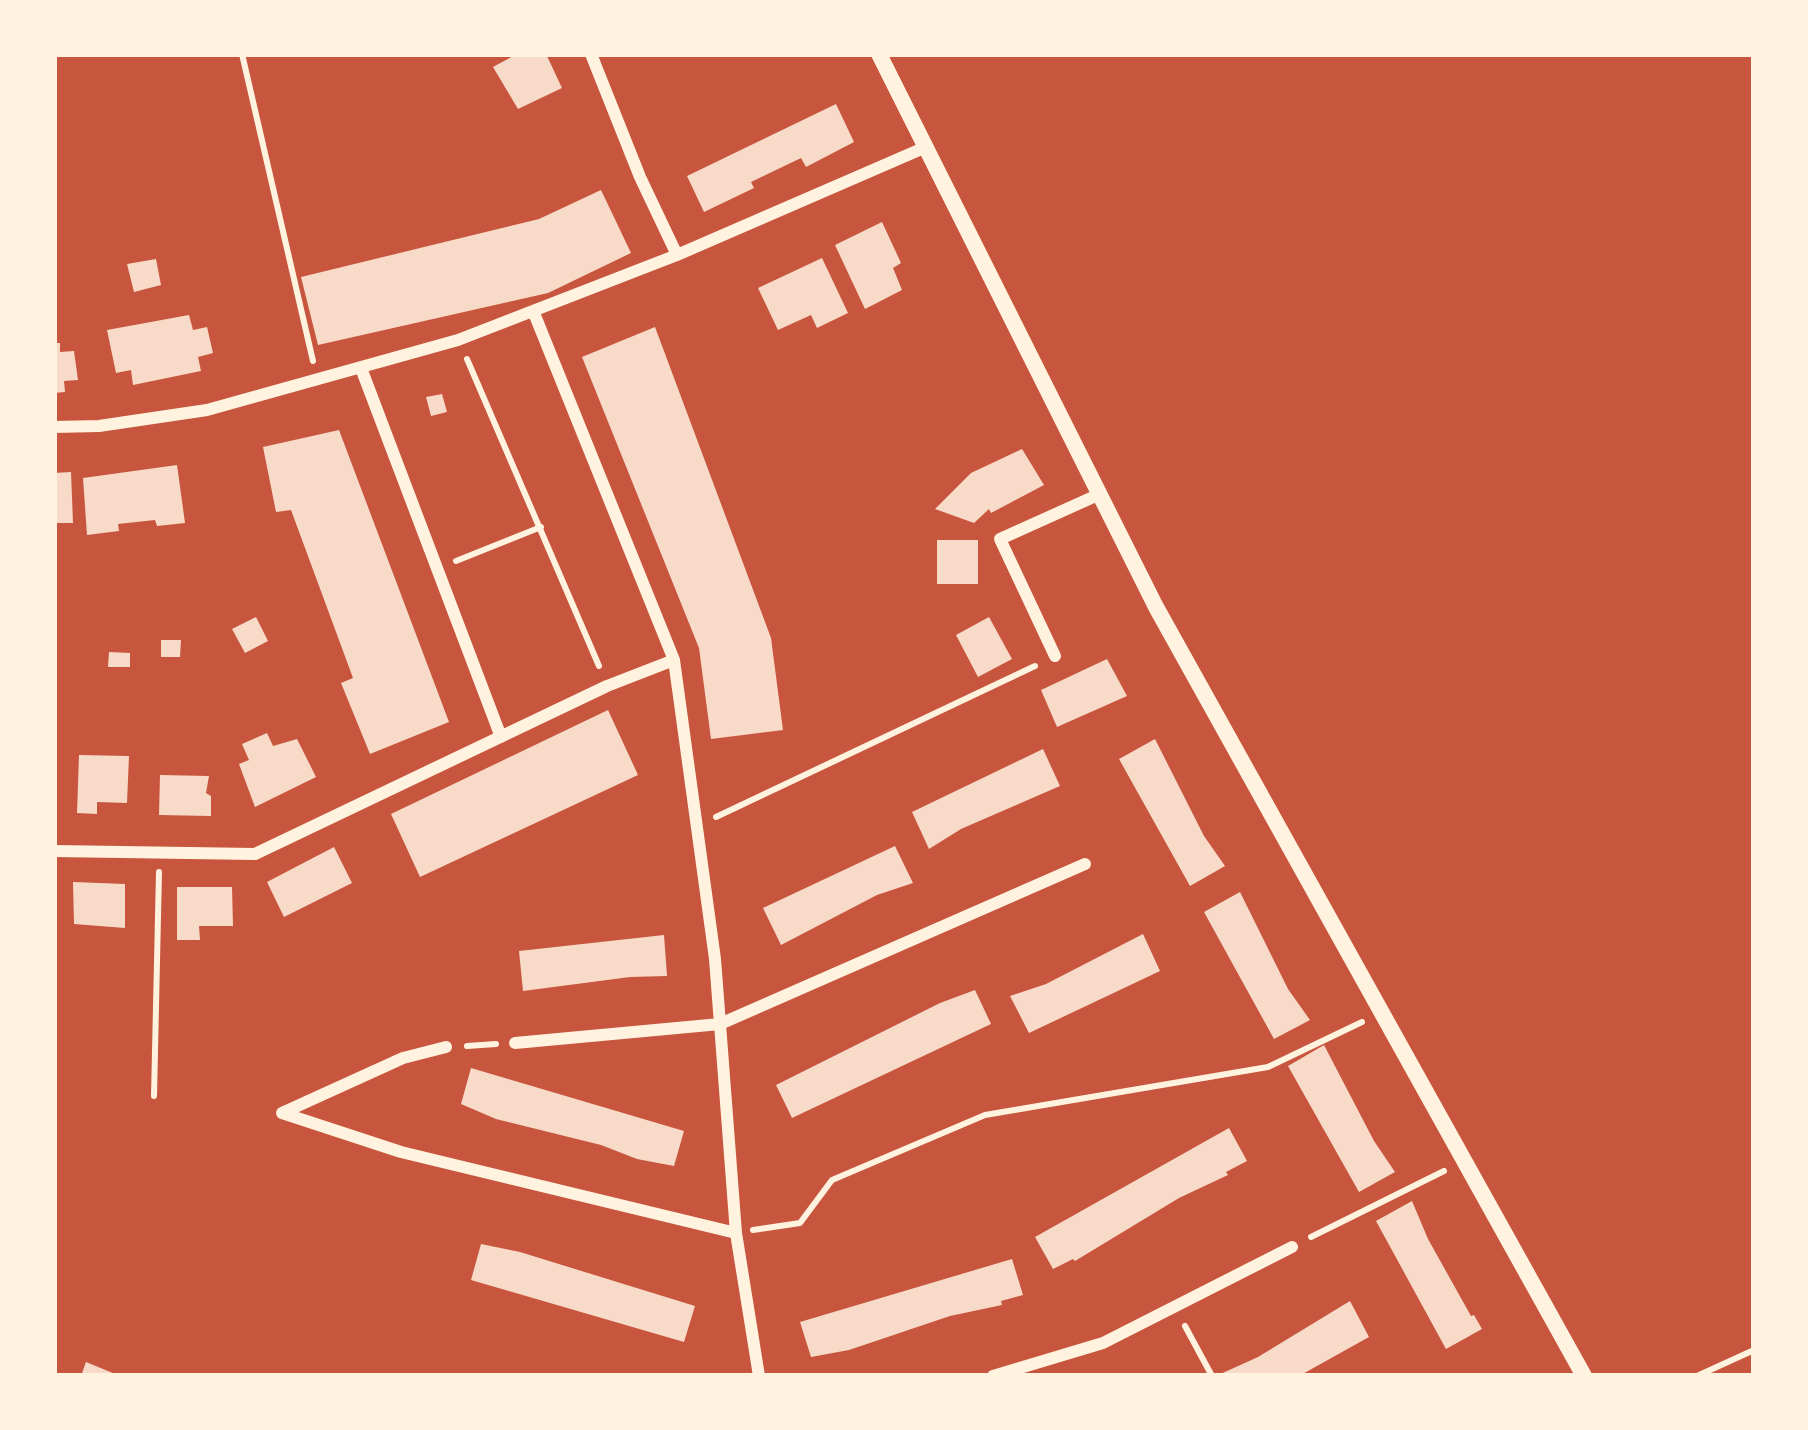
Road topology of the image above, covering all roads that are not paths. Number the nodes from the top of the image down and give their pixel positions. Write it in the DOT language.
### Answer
graph roads {
  1 [pos="591,54"];
  2 [pos="879,54"];
  3 [pos="926,147"];
  4 [pos="677,255"];
  5 [pos="535,313"];
  6 [pos="361,368"];
  7 [pos="54,427"];
  8 [pos="1100,494"];
  9 [pos="1054,656"];
  10 [pos="674,660"];
  11 [pos="501,737"];
  12 [pos="54,851"];
  13 [pos="1085,864"];
  14 [pos="720,1024"];
  15 [pos="515,1043"];
  16 [pos="446,1047"];
  17 [pos="736,1233"];
  18 [pos="1292,1247"];
  19 [pos="759,1376"];
  20 [pos="993,1376"];
  21 [pos="1584,1376"];
  1 -- 4 [label="street"];
  2 -- 3 [label="street"];
  3 -- 4 [label="street"];
  3 -- 8 [label="street"];
  4 -- 5 [label="street"];
  5 -- 6 [label="street"];
  5 -- 10 [label="street"];
  6 -- 7 [label="street"];
  6 -- 11 [label="street"];
  8 -- 9 [label="street"];
  8 -- 21 [label="street"];
  10 -- 11 [label="street"];
  10 -- 14 [label="street"];
  11 -- 12 [label="street"];
  13 -- 14 [label="street"];
  14 -- 15 [label="street"];
  14 -- 17 [label="street"];
  16 -- 17 [label="street"];
  17 -- 19 [label="street"];
  18 -- 20 [label="street"];
}
